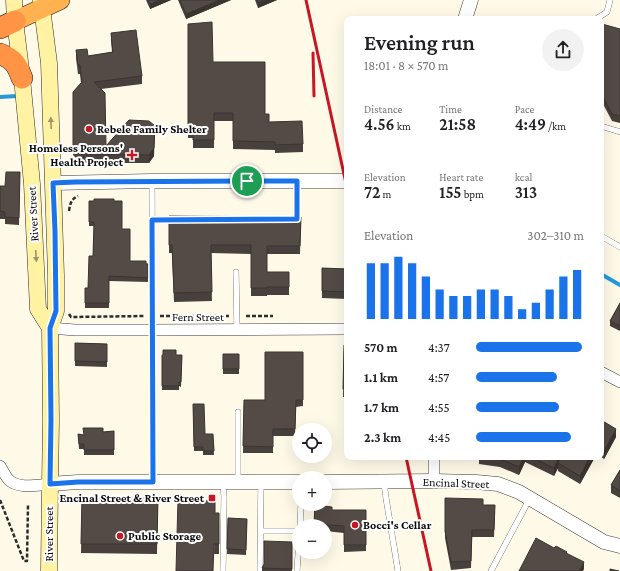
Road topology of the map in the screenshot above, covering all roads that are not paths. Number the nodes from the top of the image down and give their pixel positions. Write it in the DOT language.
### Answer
graph roads {
  1 [pos="14,0"];
  2 [pos="60,0"];
  3 [pos="471,0"];
  4 [pos="610,0"];
  5 [pos="42,4"];
  6 [pos="466,16"];
  7 [pos="601,16"];
  8 [pos="8,25"];
  9 [pos="0,54"];
  10 [pos="22,78"];
  11 [pos="604,127"];
  12 [pos="620,132"];
  13 [pos="152,181"];
  14 [pos="297,181"];
  15 [pos="344,181"];
  16 [pos="53,183"];
  17 [pos="289,219"];
  18 [pos="152,220"];
  19 [pos="183,220"];
  20 [pos="604,238"];
  21 [pos="620,247"];
  22 [pos="236,272"];
  23 [pos="50,328"];
  24 [pos="344,329"];
  25 [pos="153,330"];
  26 [pos="238,330"];
  27 [pos="604,374"];
  28 [pos="620,382"];
  29 [pos="238,412"];
  30 [pos="434,460"];
  31 [pos="0,466"];
  32 [pos="384,481"];
  33 [pos="434,481"];
  34 [pos="153,482"];
  35 [pos="223,482"];
  36 [pos="238,482"];
  37 [pos="261,482"];
  38 [pos="292,482"];
  39 [pos="332,482"];
  40 [pos="50,484"];
  41 [pos="530,498"];
  42 [pos="261,531"];
  43 [pos="292,531"];
  44 [pos="620,546"];
  45 [pos="298,559"];
  46 [pos="49,571"];
  47 [pos="223,571"];
  48 [pos="260,571"];
  49 [pos="297,571"];
  50 [pos="398,571"];
  51 [pos="491,571"];
  1 -- 8 [label="main road, River Street"];
  2 -- 5 [label="highway"];
  3 -- 6 [label="street"];
  4 -- 7 [label="lane"];
  5 -- 8 [label="highway"];
  16 -- 5 [label="main road, River Street, one-way"];
  8 -- 10 [label="main road, River Street"];
  9 -- 10 [label="highway"];
  10 -- 23 [label="main road, River Street, one-way"];
  11 -- 12 [label="lane"];
  13 -- 14 [label="street"];
  13 -- 16 [label="street"];
  13 -- 18 [label="lane"];
  14 -- 15 [label="street"];
  14 -- 17 [label="lane"];
  16 -- 23 [label="main road, River Street"];
  18 -- 19 [label="lane"];
  18 -- 25 [label="lane"];
  20 -- 21 [label="lane"];
  22 -- 26 [label="lane"];
  23 -- 25 [label="street, Fern Street"];
  23 -- 40 [label="main road, River Street"];
  24 -- 26 [label="street, Fern Street"];
  25 -- 26 [label="street, Fern Street"];
  25 -- 34 [label="lane"];
  27 -- 28 [label="street"];
  29 -- 36 [label="lane"];
  30 -- 33 [label="street"];
  31 -- 40 [label="street"];
  32 -- 33 [label="street, Encinal Street"];
  32 -- 39 [label="street, Encinal Street"];
  32 -- 50 [label="lane"];
  33 -- 41 [label="street, Encinal Street"];
  34 -- 35 [label="street"];
  34 -- 40 [label="street"];
  35 -- 36 [label="street"];
  35 -- 47 [label="lane"];
  36 -- 37 [label="street"];
  37 -- 38 [label="street"];
  37 -- 42 [label="lane"];
  40 -- 46 [label="main road, River Street"];
  41 -- 44 [label="street, Encinal Street"];
  41 -- 51 [label="lane"];
  42 -- 43 [label="lane"];
  42 -- 48 [label="lane"];
  45 -- 49 [label="lane"];
}
